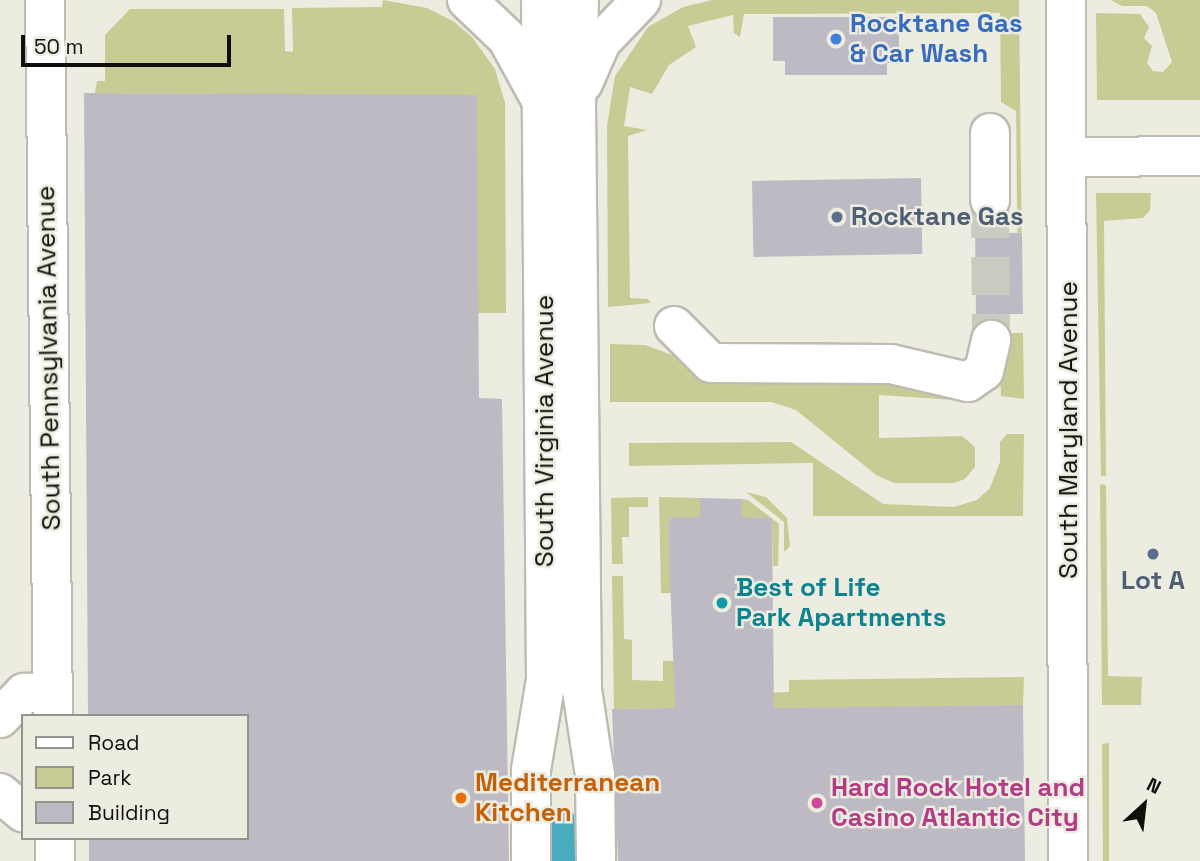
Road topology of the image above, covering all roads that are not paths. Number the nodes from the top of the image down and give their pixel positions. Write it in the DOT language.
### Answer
graph roads {
  1 [pos="45,0"];
  2 [pos="467,0"];
  3 [pos="541,0"];
  4 [pos="579,0"];
  5 [pos="641,0"];
  6 [pos="1066,0"];
  7 [pos="560,105"];
  8 [pos="990,133"];
  9 [pos="1069,147"];
  10 [pos="1200,156"];
  11 [pos="990,200"];
  12 [pos="674,326"];
  13 [pos="580,333"];
  14 [pos="991,340"];
  15 [pos="544,345"];
  16 [pos="53,704"];
  17 [pos="0,718"];
  18 [pos="590,730"];
  19 [pos="537,731"];
  20 [pos="0,793"];
  21 [pos="21,810"];
  22 [pos="55,840"];
  23 [pos="55,861"];
  24 [pos="531,861"];
  25 [pos="596,861"];
  26 [pos="1068,861"];
  1 -- 16 [label="street, South Pennsylvania Avenue"];
  2 -- 7 [label="street"];
  3 -- 7 [label="street, South Virginia Avenue"];
  4 -- 7 [label="street, South Virginia Avenue"];
  5 -- 7 [label="street"];
  6 -- 9 [label="street, South Maryland Avenue"];
  7 -- 13 [label="street, South Virginia Avenue"];
  7 -- 15 [label="street, South Virginia Avenue"];
  8 -- 11 [label="street"];
  9 -- 10 [label="street"];
  9 -- 26 [label="street, South Maryland Avenue"];
  12 -- 14 [label="street"];
  13 -- 15 [label="street"];
  13 -- 18 [label="street, South Virginia Avenue"];
  15 -- 19 [label="street, South Virginia Avenue"];
  16 -- 17 [label="street"];
  18 -- 19 [label="street"];
  18 -- 25 [label="street, South Virginia Avenue"];
  19 -- 24 [label="street, South Virginia Avenue"];
  20 -- 21 [label="street"];
  22 -- 23 [label="street"];
}
